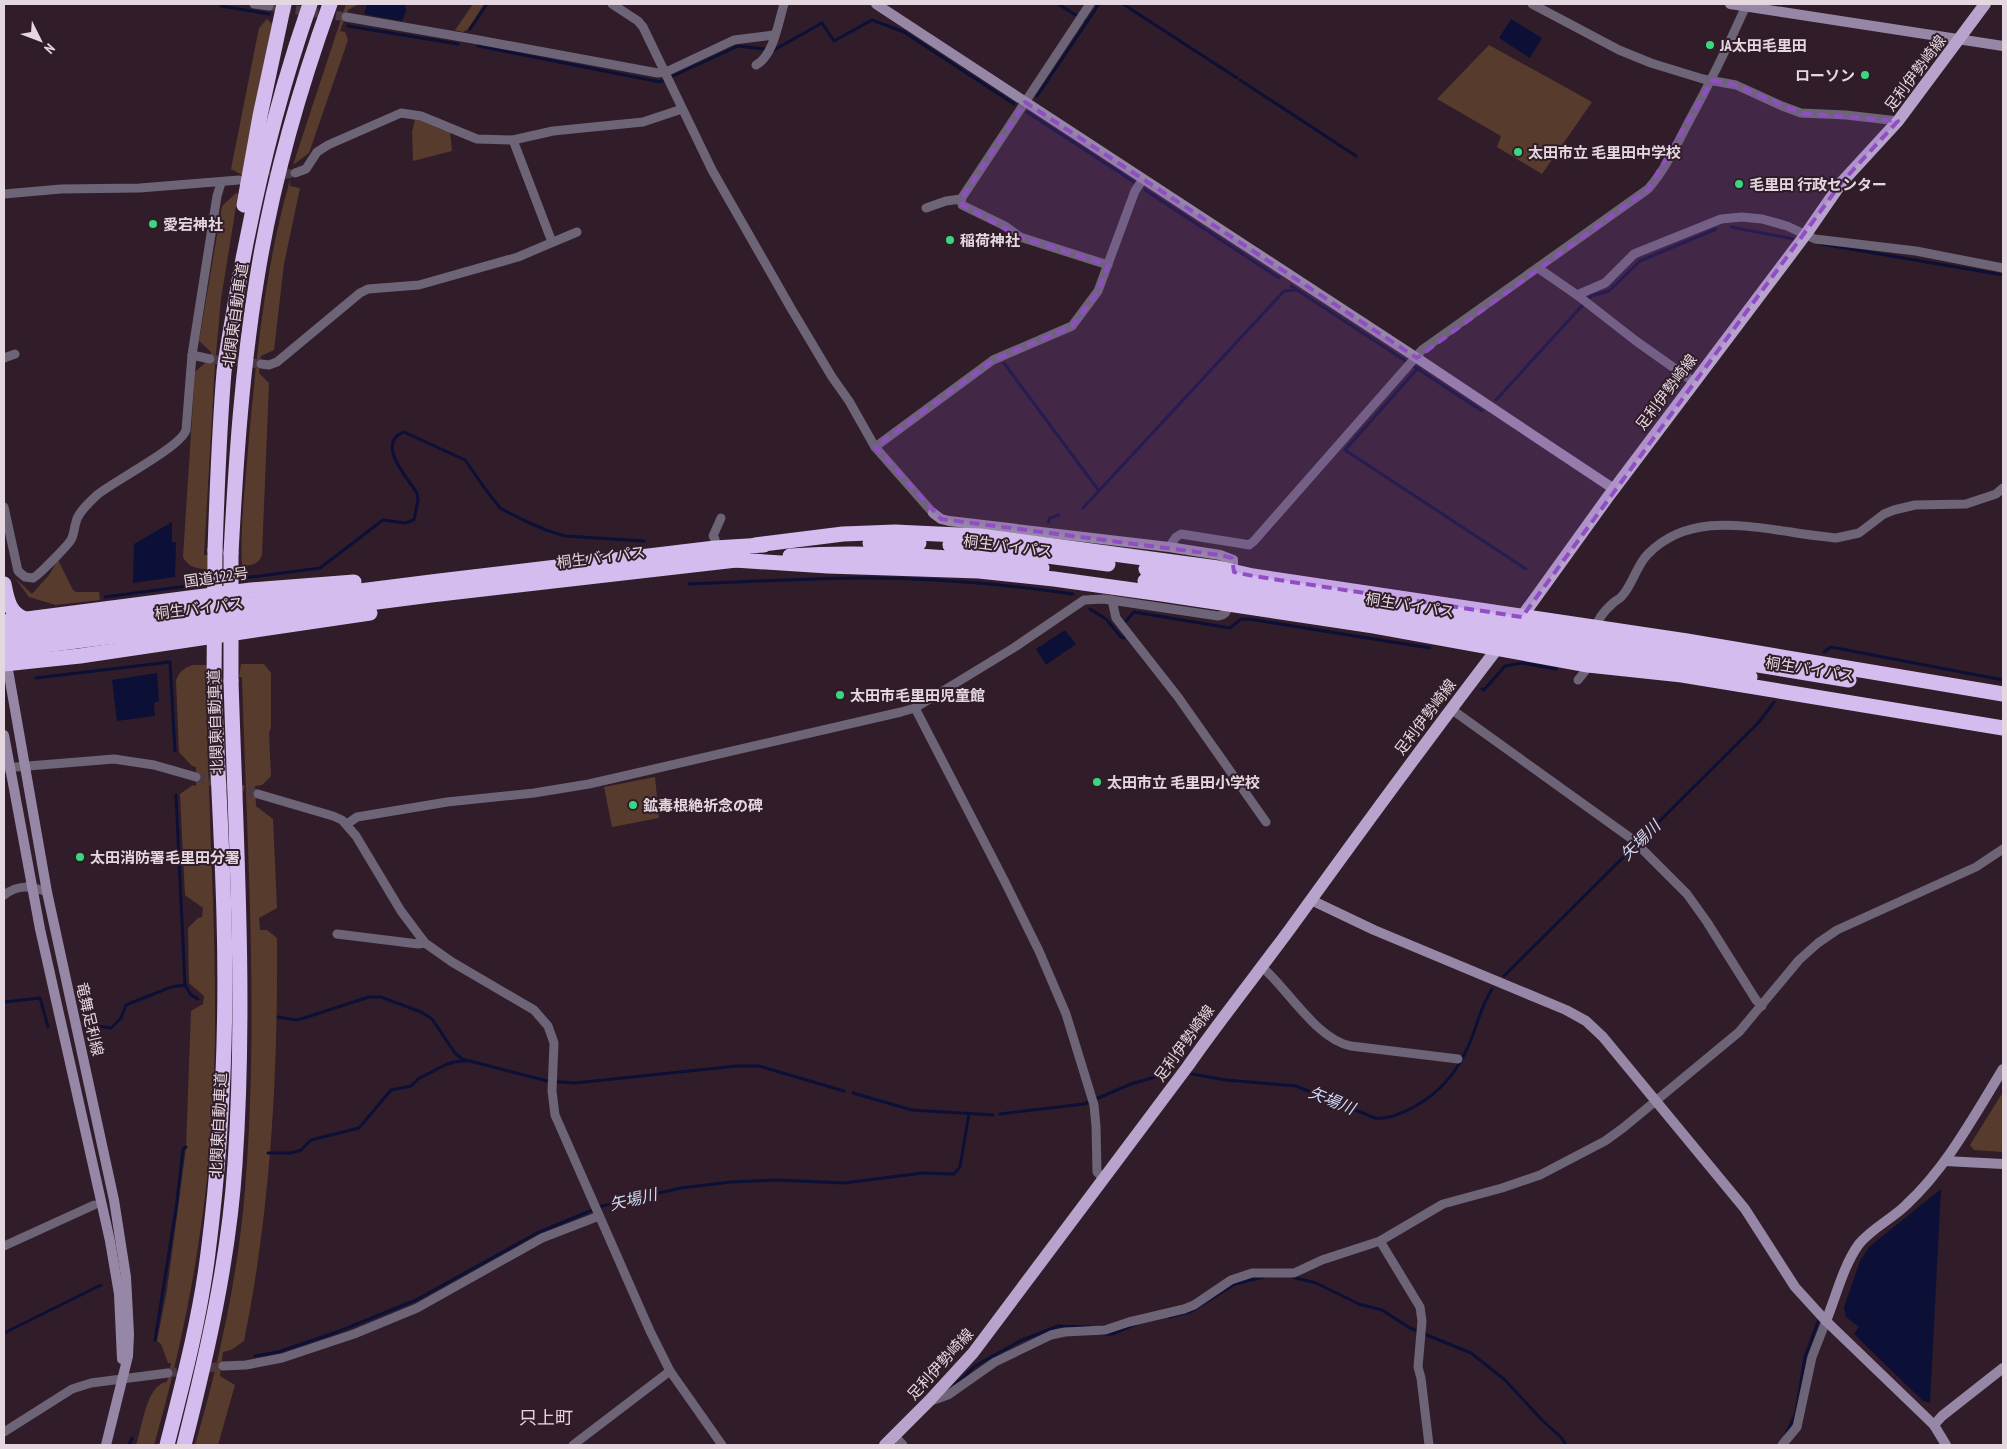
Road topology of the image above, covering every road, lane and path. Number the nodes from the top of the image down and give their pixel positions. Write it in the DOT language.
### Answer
graph roads {
  1 [pos="254,4"];
  2 [pos="310,4"];
  3 [pos="330,4"];
  4 [pos="338,4"];
  5 [pos="612,4"];
  6 [pos="784,4"];
  7 [pos="876,4"];
  8 [pos="1090,4"];
  9 [pos="1532,4"];
  10 [pos="1730,4"];
  11 [pos="1985,4"];
  12 [pos="277,5"];
  13 [pos="1746,6"];
  14 [pos="346,18"];
  15 [pos="773,39"];
  16 [pos="1961,40"];
  17 [pos="2003,46"];
  18 [pos="756,65"];
  19 [pos="306,71"];
  20 [pos="668,76"];
  21 [pos="1712,80"];
  22 [pos="1025,102"];
  23 [pos="682,109"];
  24 [pos="1898,121"];
  25 [pos="513,140"];
  26 [pos="295,173"];
  27 [pos="1142,179"];
  28 [pos="239,180"];
  29 [pos="221,182"];
  30 [pos="4,194"];
  31 [pos="961,199"];
  32 [pos="926,208"];
  33 [pos="577,232"];
  34 [pos="1806,234"];
  35 [pos="552,242"];
  36 [pos="1108,265"];
  37 [pos="1538,268"];
  38 [pos="2003,268"];
  39 [pos="1583,300"];
  40 [pos="229,340"];
  41 [pos="15,354"];
  42 [pos="192,355"];
  43 [pos="4,358"];
  44 [pos="210,359"];
  45 [pos="1413,362"];
  46 [pos="261,364"];
  47 [pos="1694,382"];
  48 [pos="875,447"];
  49 [pos="2003,488"];
  50 [pos="1614,489"];
  51 [pos="4,507"];
  52 [pos="933,513"];
  53 [pos="721,518"];
  54 [pos="755,545"];
  55 [pos="1169,547"];
  56 [pos="715,548"];
  57 [pos="735,560"];
  58 [pos="1234,572"];
  59 [pos="1146,575"];
  60 [pos="4,584"];
  61 [pos="432,588"];
  62 [pos="1112,600"];
  63 [pos="1228,605"];
  64 [pos="1522,617"];
  65 [pos="4,622"];
  66 [pos="1594,628"];
  67 [pos="28,633"];
  68 [pos="4,636"];
  69 [pos="1497,649"];
  70 [pos="4,657"];
  71 [pos="1588,665"];
  72 [pos="1751,671"];
  73 [pos="1578,680"];
  74 [pos="2003,694"];
  75 [pos="2003,703"];
  76 [pos="915,708"];
  77 [pos="1451,709"];
  78 [pos="2003,718"];
  79 [pos="2003,728"];
  80 [pos="4,735"];
  81 [pos="25,766"];
  82 [pos="7,768"];
  83 [pos="196,777"];
  84 [pos="258,794"];
  85 [pos="1266,822"];
  86 [pos="347,824"];
  87 [pos="2003,849"];
  88 [pos="32,887"];
  89 [pos="47,892"];
  90 [pos="4,895"];
  91 [pos="1311,900"];
  92 [pos="337,934"];
  93 [pos="425,943"];
  94 [pos="1262,967"];
  95 [pos="1762,1006"];
  96 [pos="1458,1060"];
  97 [pos="2003,1069"];
  98 [pos="1656,1101"];
  99 [pos="1945,1161"];
  100 [pos="2003,1164"];
  101 [pos="1104,1180"];
  102 [pos="94,1205"];
  103 [pos="599,1216"];
  104 [pos="1380,1241"];
  105 [pos="4,1246"];
  106 [pos="1826,1321"];
  107 [pos="224,1366"];
  108 [pos="2003,1368"];
  109 [pos="670,1371"];
  110 [pos="168,1374"];
  111 [pos="121,1380"];
  112 [pos="929,1401"];
  113 [pos="1934,1425"];
  114 [pos="4,1432"];
  115 [pos="899,1440"];
  116 [pos="106,1445"];
  117 [pos="167,1445"];
  118 [pos="184,1445"];
  119 [pos="573,1445"];
  120 [pos="722,1445"];
  121 [pos="885,1445"];
  122 [pos="1429,1445"];
  123 [pos="1782,1445"];
  124 [pos="1946,1445"];
  1 -- 12 [label="street"];
  2 -- 40 [label="highway, 北関東自動車道"];
  3 -- 19 [label="highway, 北関東自動車道"];
  4 -- 19 [label="highway"];
  5 -- 20 [label="street"];
  6 -- 15 [label="street"];
  7 -- 22 [label="street"];
  8 -- 22 [label="street"];
  9 -- 21 [label="street"];
  10 -- 13 [label="street"];
  11 -- 16 [label="main road, 足利伊勢崎線"];
  12 -- 40 [label="highway"];
  13 -- 16 [label="street"];
  13 -- 21 [label="street"];
  14 -- 20 [label="street"];
  15 -- 18 [label="street"];
  15 -- 20 [label="street"];
  16 -- 17 [label="street"];
  16 -- 24 [label="main road, 足利伊勢崎線"];
  19 -- 118 [label="highway, 北関東自動車道, bridge"];
  20 -- 23 [label="street"];
  21 -- 24 [label="street"];
  21 -- 37 [label="street"];
  22 -- 27 [label="street"];
  22 -- 31 [label="street"];
  23 -- 25 [label="street"];
  23 -- 48 [label="street"];
  24 -- 34 [label="main road, 足利伊勢崎線"];
  25 -- 26 [label="street"];
  25 -- 35 [label="street"];
  27 -- 36 [label="street"];
  27 -- 45 [label="street"];
  28 -- 29 [label="street"];
  29 -- 30 [label="street"];
  29 -- 42 [label="street"];
  31 -- 32 [label="street"];
  31 -- 36 [label="street"];
  33 -- 35 [label="street"];
  34 -- 38 [label="street"];
  34 -- 39 [label="street"];
  34 -- 47 [label="main road, 足利伊勢崎線"];
  35 -- 46 [label="street"];
  36 -- 48 [label="street"];
  37 -- 39 [label="street"];
  37 -- 45 [label="street"];
  39 -- 47 [label="street"];
  40 -- 117 [label="highway, 北関東自動車道, bridge"];
  41 -- 43 [label="street"];
  42 -- 44 [label="street"];
  42 -- 51 [label="street"];
  45 -- 50 [label="street"];
  45 -- 55 [label="street"];
  47 -- 50 [label="main road, 足利伊勢崎線"];
  48 -- 52 [label="street"];
  49 -- 66 [label="street"];
  50 -- 64 [label="main road, 足利伊勢崎線"];
  52 -- 55 [label="street"];
  53 -- 56 [label="street"];
  54 -- 56 [label="highway, 桐生バイパス"];
  54 -- 58 [label="highway"];
  54 -- 59 [label="highway, 桐生バイパス"];
  55 -- 58 [label="street"];
  56 -- 61 [label="highway, 桐生バイパス"];
  57 -- 59 [label="highway, 桐生バイパス"];
  57 -- 61 [label="highway, 桐生バイパス"];
  57 -- 63 [label="highway"];
  58 -- 63 [label="street"];
  58 -- 64 [label="highway"];
  59 -- 72 [label="highway, 桐生バイパス, bridge"];
  60 -- 67 [label="highway"];
  61 -- 67 [label="highway, 桐生バイパス"];
  61 -- 67 [label="highway, 国道122号"];
  61 -- 70 [label="highway"];
  62 -- 63 [label="street"];
  62 -- 76 [label="street"];
  62 -- 85 [label="street"];
  63 -- 69 [label="highway"];
  64 -- 66 [label="highway"];
  64 -- 69 [label="main road, 足利伊勢崎線"];
  65 -- 67 [label="highway, 国道122号"];
  66 -- 71 [label="street"];
  66 -- 74 [label="highway"];
  67 -- 68 [label="highway, 桐生バイパス"];
  67 -- 70 [label="highway, 桐生バイパス, bridge"];
  69 -- 71 [label="highway"];
  69 -- 77 [label="main road, 足利伊勢崎線"];
  70 -- 81 [label="street, 竜舞足利線"];
  71 -- 73 [label="street"];
  71 -- 79 [label="highway"];
  72 -- 75 [label="highway, 桐生バイパス"];
  72 -- 78 [label="highway, 桐生バイパス"];
  76 -- 86 [label="street"];
  76 -- 101 [label="street"];
  77 -- 91 [label="main road, 足利伊勢崎線"];
  77 -- 95 [label="street"];
  80 -- 82 [label="street, 竜舞足利線"];
  81 -- 82 [label="street"];
  81 -- 83 [label="street"];
  81 -- 89 [label="street, 竜舞足利線"];
  82 -- 88 [label="street, 竜舞足利線"];
  84 -- 86 [label="street"];
  86 -- 93 [label="street"];
  87 -- 95 [label="street"];
  88 -- 89 [label="street"];
  88 -- 90 [label="street"];
  88 -- 111 [label="street, 竜舞足利線"];
  89 -- 111 [label="street, 竜舞足利線"];
  91 -- 94 [label="main road, 足利伊勢崎線"];
  91 -- 98 [label="street"];
  92 -- 93 [label="street"];
  93 -- 103 [label="street"];
  94 -- 96 [label="street"];
  94 -- 101 [label="main road, 足利伊勢崎線"];
  95 -- 98 [label="street"];
  97 -- 99 [label="street"];
  98 -- 104 [label="street"];
  98 -- 106 [label="street"];
  99 -- 100 [label="street"];
  99 -- 106 [label="street"];
  101 -- 112 [label="main road, 足利伊勢崎線"];
  102 -- 105 [label="street"];
  103 -- 107 [label="street"];
  103 -- 109 [label="street"];
  104 -- 112 [label="street"];
  104 -- 122 [label="street"];
  106 -- 113 [label="street"];
  106 -- 123 [label="street"];
  108 -- 113 [label="street"];
  109 -- 119 [label="street"];
  109 -- 120 [label="street"];
  110 -- 111 [label="street"];
  111 -- 114 [label="street"];
  111 -- 116 [label="street, 竜舞足利線"];
  112 -- 115 [label="main road, 足利伊勢崎線"];
  113 -- 124 [label="street"];
  115 -- 121 [label="main road, 足利伊勢崎線"];
}
